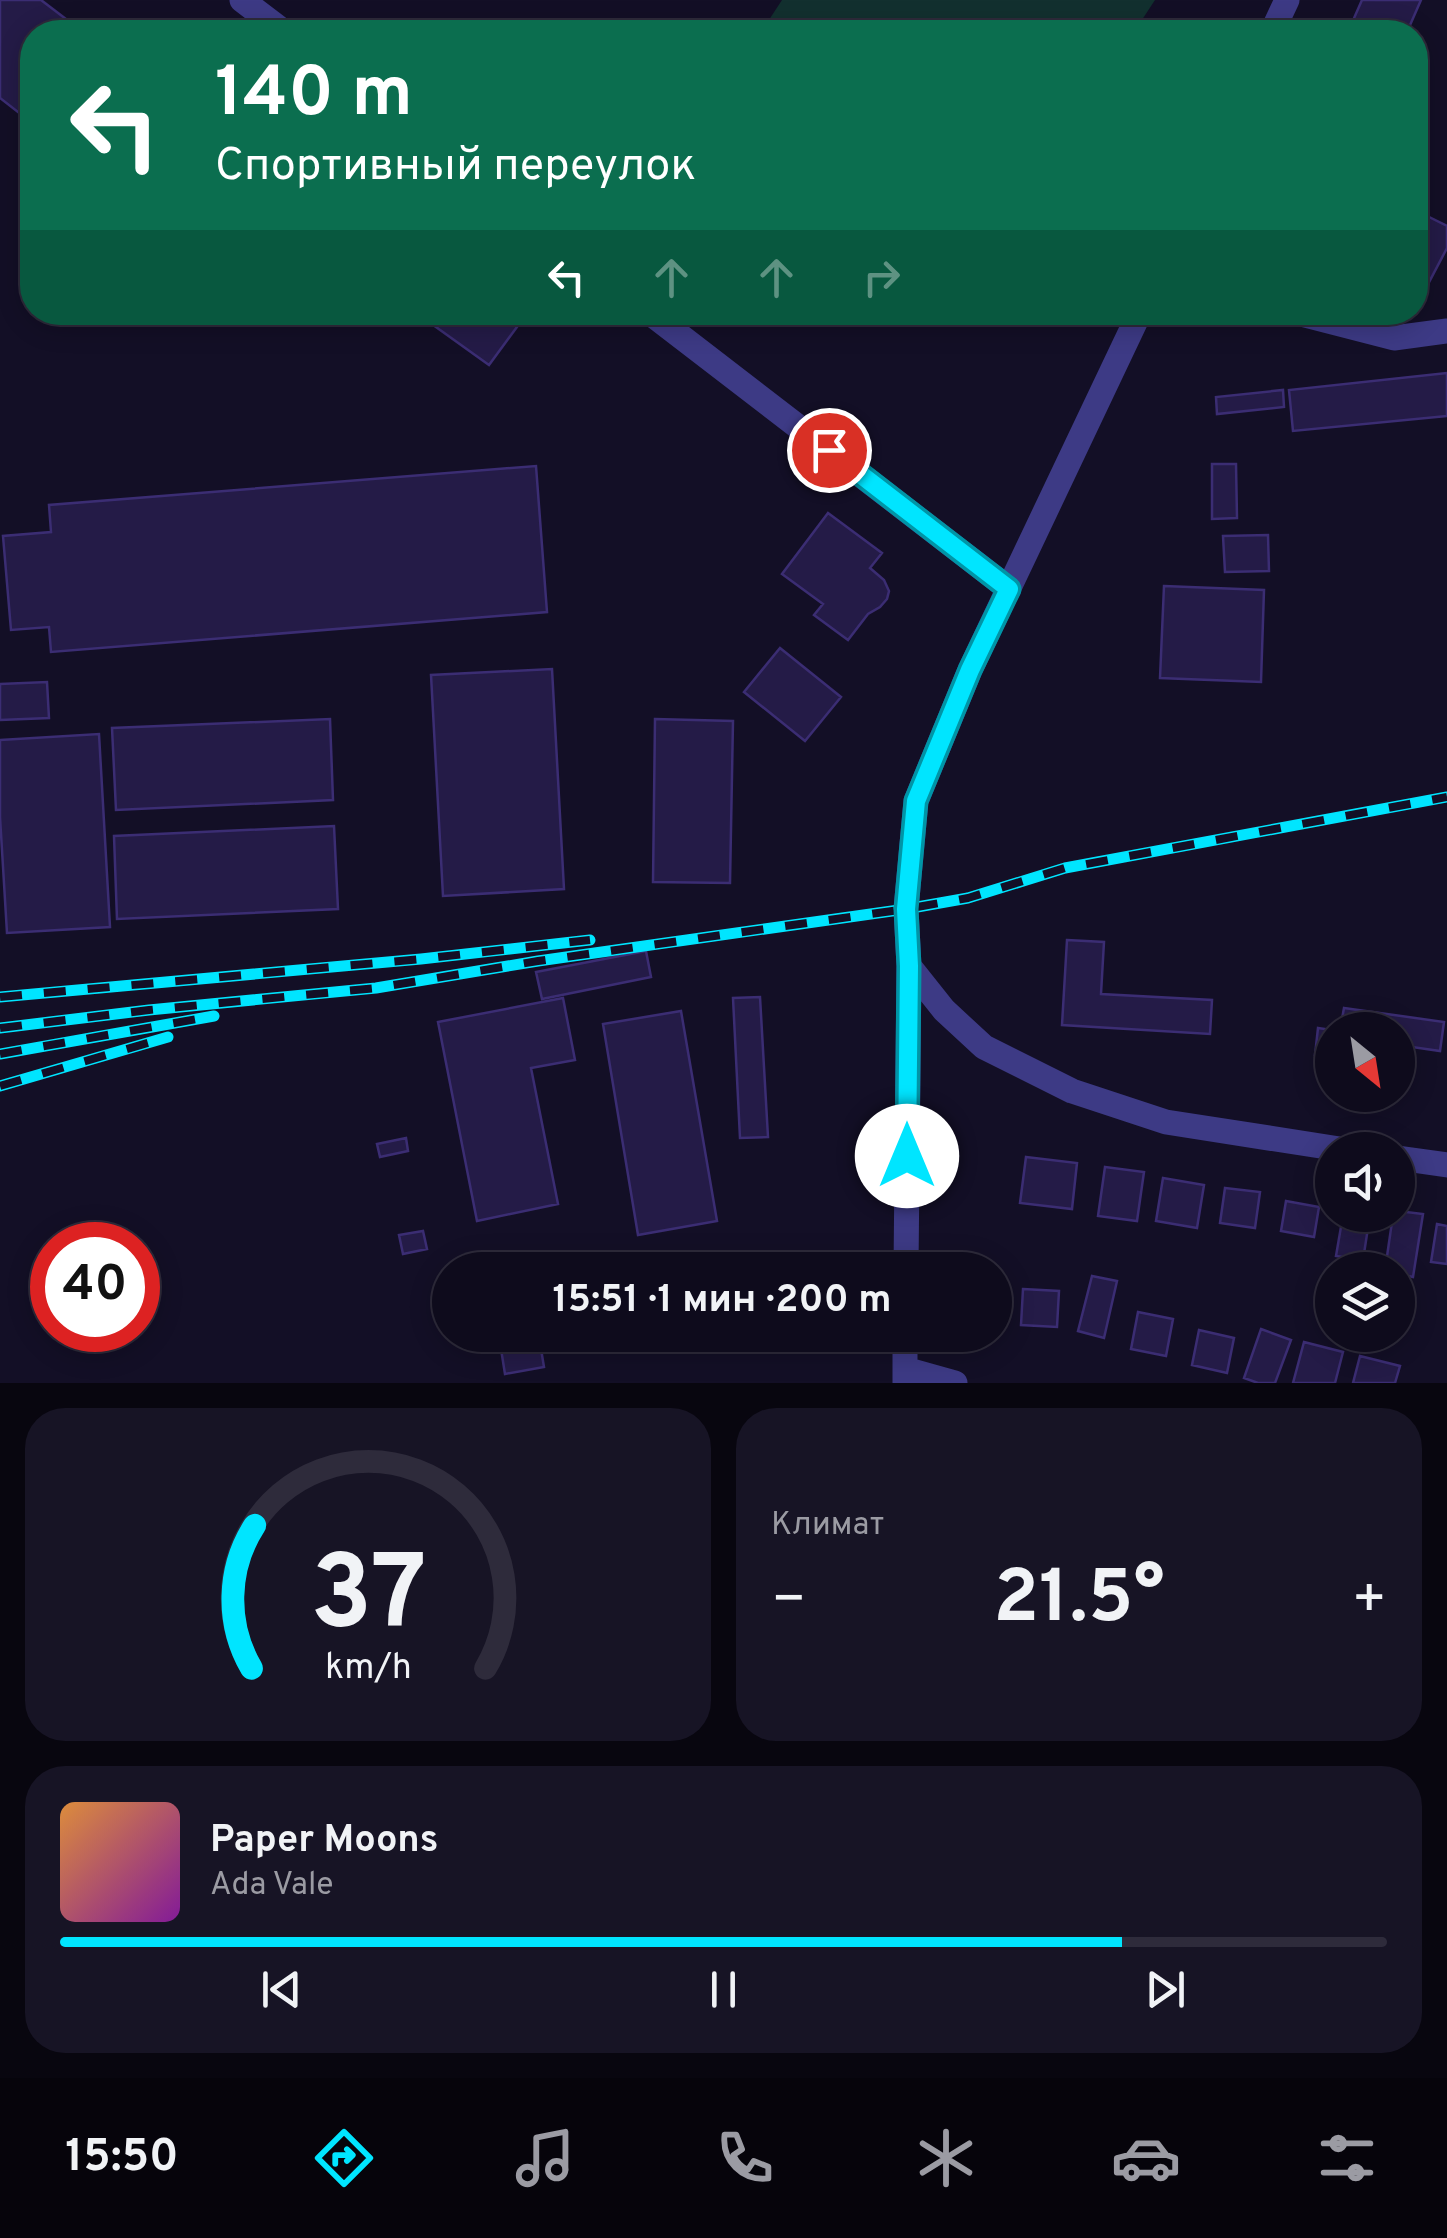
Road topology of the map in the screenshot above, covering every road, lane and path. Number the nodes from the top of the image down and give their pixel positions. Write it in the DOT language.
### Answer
graph roads {
  1 [pos="242,0"];
  2 [pos="268,20"];
  3 [pos="666,325"];
  4 [pos="1134,325"];
  5 [pos="1344,325"];
  6 [pos="1447,331"];
  7 [pos="1009,589"];
  8 [pos="909,966"];
  9 [pos="1315,1145"];
  10 [pos="1415,1161"];
  11 [pos="1447,1166"];
  12 [pos="906,1252"];
  13 [pos="905,1376"];
  14 [pos="955,1383"];
  1 -- 2 [label="street"];
  3 -- 7 [label="street"];
  4 -- 7 [label="street"];
  5 -- 6 [label="street"];
  7 -- 8 [label="street"];
  8 -- 9 [label="street"];
  8 -- 12 [label="street"];
  10 -- 11 [label="street"];
  13 -- 14 [label="street"];
}
